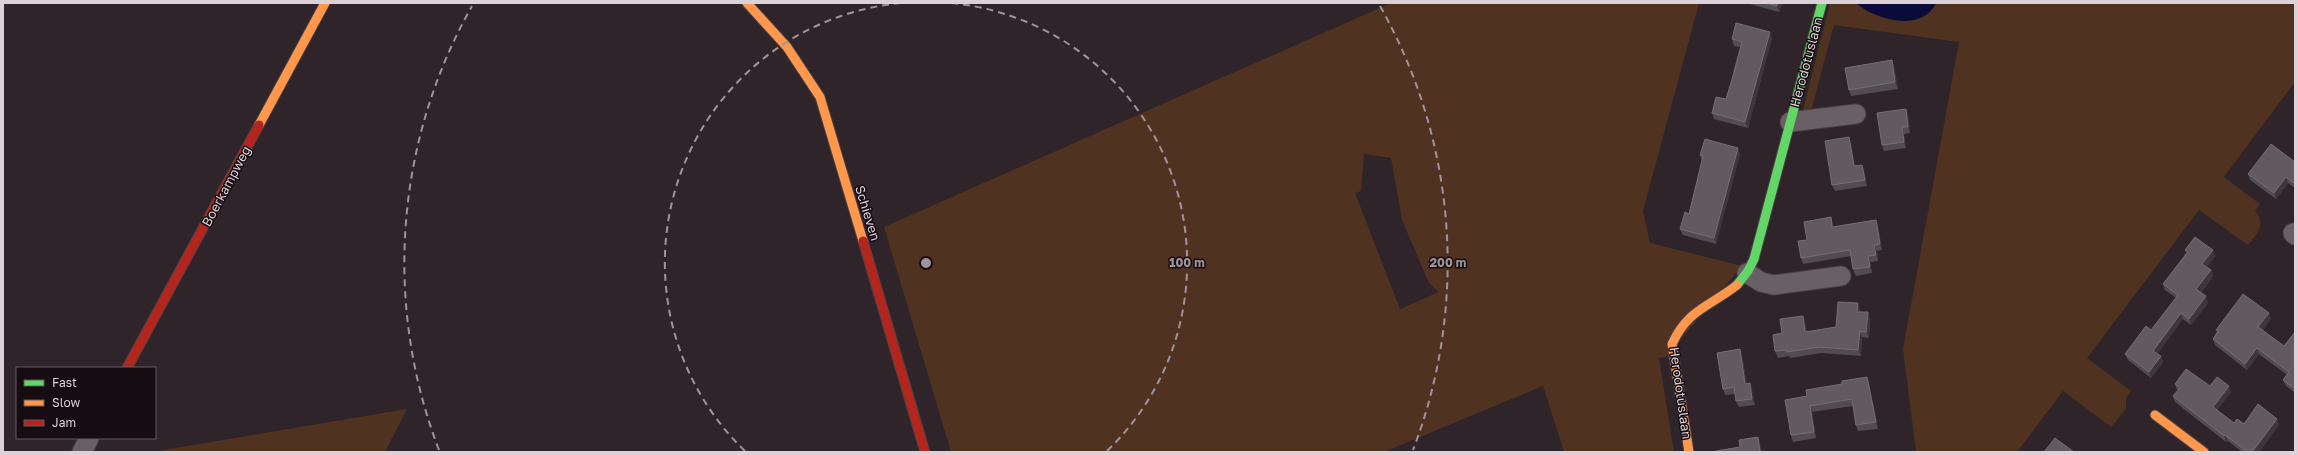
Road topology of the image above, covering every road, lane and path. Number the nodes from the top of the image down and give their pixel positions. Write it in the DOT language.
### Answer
graph roads {
  1 [pos="325,3"];
  2 [pos="747,3"];
  3 [pos="1822,3"];
  4 [pos="1856,114"];
  5 [pos="1790,122"];
  6 [pos="1747,273"];
  7 [pos="1841,276"];
  8 [pos="128,367"];
  9 [pos="2156,414"];
  10 [pos="88,439"];
  11 [pos="82,452"];
  12 [pos="925,452"];
  13 [pos="1689,452"];
  14 [pos="2204,452"];
  1 -- 8 [label="street, Boerkampweg"];
  2 -- 12 [label="street, Schieven"];
  3 -- 5 [label="street, Herodotuslaan"];
  4 -- 5 [label="street, Herodotuslaan"];
  5 -- 6 [label="street, Herodotuslaan"];
  6 -- 7 [label="street"];
  6 -- 13 [label="street, Herodotuslaan"];
  9 -- 14 [label="street"];
  10 -- 11 [label="street"];
}
